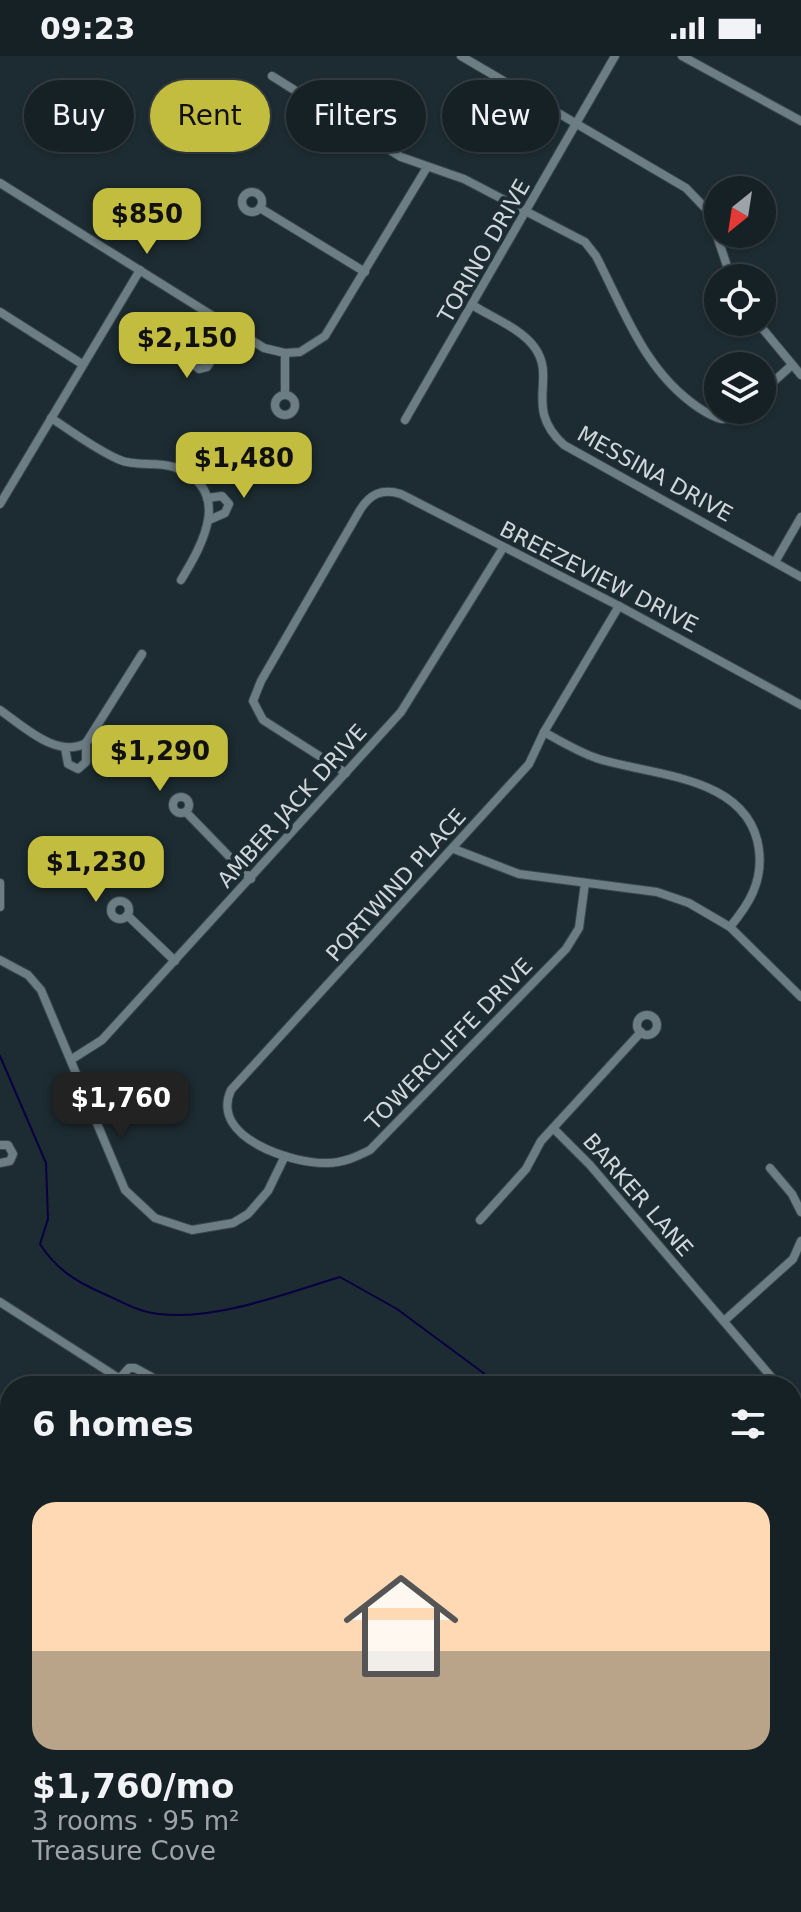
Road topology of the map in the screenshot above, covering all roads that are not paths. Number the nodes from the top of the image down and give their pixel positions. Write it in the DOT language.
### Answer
graph roads {
  1 [pos="461,56"];
  2 [pos="615,56"];
  3 [pos="682,56"];
  4 [pos="272,76"];
  5 [pos="801,121"];
  6 [pos="577,125"];
  7 [pos="426,169"];
  8 [pos="0,183"];
  9 [pos="260,208"];
  10 [pos="527,211"];
  11 [pos="727,264"];
  12 [pos="140,270"];
  13 [pos="365,272"];
  14 [pos="474,306"];
  15 [pos="0,312"];
  16 [pos="213,318"];
  17 [pos="231,329"];
  18 [pos="768,336"];
  19 [pos="285,353"];
  20 [pos="82,364"];
  21 [pos="792,365"];
  22 [pos="801,375"];
  23 [pos="776,379"];
  24 [pos="285,393"];
  25 [pos="704,409"];
  26 [pos="51,418"];
  27 [pos="405,420"];
  28 [pos="207,498"];
  29 [pos="0,504"];
  30 [pos="801,517"];
  31 [pos="209,520"];
  32 [pos="503,548"];
  33 [pos="775,562"];
  34 [pos="801,577"];
  35 [pos="181,580"];
  36 [pos="619,606"];
  37 [pos="142,654"];
  38 [pos="801,705"];
  39 [pos="0,710"];
  40 [pos="544,732"];
  41 [pos="86,743"];
  42 [pos="65,748"];
  43 [pos="346,773"];
  44 [pos="186,812"];
  45 [pos="454,849"];
  46 [pos="251,879"];
  47 [pos="0,883"];
  48 [pos="585,883"];
  49 [pos="0,907"];
  50 [pos="127,915"];
  51 [pos="730,927"];
  52 [pos="0,960"];
  53 [pos="175,961"];
  54 [pos="801,997"];
  55 [pos="641,1032"];
  56 [pos="72,1059"];
  57 [pos="553,1128"];
  58 [pos="0,1145"];
  59 [pos="285,1156"];
  60 [pos="0,1163"];
  61 [pos="770,1168"];
  62 [pos="801,1212"];
  63 [pos="480,1220"];
  64 [pos="801,1241"];
  65 [pos="0,1302"];
  66 [pos="724,1321"];
  67 [pos="117,1376"];
  68 [pos="122,1376"];
  69 [pos="150,1376"];
  70 [pos="771,1376"];
  1 -- 6 [label="street"];
  2 -- 6 [label="street, TORINO DRIVE"];
  3 -- 5 [label="street"];
  4 -- 7 [label="street"];
  6 -- 10 [label="street, TORINO DRIVE"];
  6 -- 11 [label="street"];
  7 -- 10 [label="street"];
  7 -- 13 [label="street"];
  8 -- 12 [label="street"];
  9 -- 13 [label="street"];
  10 -- 14 [label="street, TORINO DRIVE"];
  10 -- 25 [label="street"];
  12 -- 16 [label="street"];
  12 -- 20 [label="street"];
  13 -- 19 [label="street"];
  14 -- 27 [label="street, TORINO DRIVE"];
  14 -- 33 [label="street, MESSINA DRIVE"];
  15 -- 20 [label="street"];
  16 -- 17 [label="street"];
  16 -- 17 [label="street"];
  17 -- 19 [label="street"];
  18 -- 21 [label="street"];
  19 -- 24 [label="street"];
  20 -- 26 [label="street"];
  21 -- 22 [label="street"];
  21 -- 23 [label="street"];
  26 -- 28 [label="street"];
  26 -- 29 [label="street"];
  28 -- 31 [label="street"];
  28 -- 31 [label="street"];
  30 -- 33 [label="street"];
  31 -- 35 [label="street"];
  32 -- 36 [label="street, BREEZEVIEW DRIVE"];
  32 -- 43 [label="street, AMBER JACK DRIVE"];
  32 -- 43 [label="street, BREEZEVIEW DRIVE"];
  33 -- 34 [label="street, MESSINA DRIVE"];
  36 -- 38 [label="street, BREEZEVIEW DRIVE"];
  36 -- 40 [label="street, PORTWIND PLACE"];
  37 -- 41 [label="street"];
  39 -- 42 [label="street"];
  40 -- 45 [label="street, PORTWIND PLACE"];
  40 -- 51 [label="street"];
  41 -- 42 [label="street"];
  41 -- 42 [label="street"];
  43 -- 46 [label="street, AMBER JACK DRIVE"];
  44 -- 46 [label="street"];
  45 -- 48 [label="street"];
  45 -- 59 [label="street, PORTWIND PLACE"];
  46 -- 53 [label="street, AMBER JACK DRIVE"];
  47 -- 49 [label="street"];
  48 -- 51 [label="street"];
  48 -- 59 [label="street, TOWERCLIFFE DRIVE"];
  50 -- 53 [label="street"];
  51 -- 54 [label="street"];
  52 -- 56 [label="street"];
  53 -- 56 [label="street, AMBER JACK DRIVE"];
  55 -- 57 [label="street, BARKER LANE"];
  56 -- 59 [label="street"];
  57 -- 63 [label="street"];
  57 -- 66 [label="street, BARKER LANE"];
  58 -- 60 [label="street"];
  61 -- 62 [label="street"];
  64 -- 66 [label="street"];
  65 -- 67 [label="street"];
  66 -- 70 [label="street, BARKER LANE"];
  68 -- 69 [label="street"];
}
